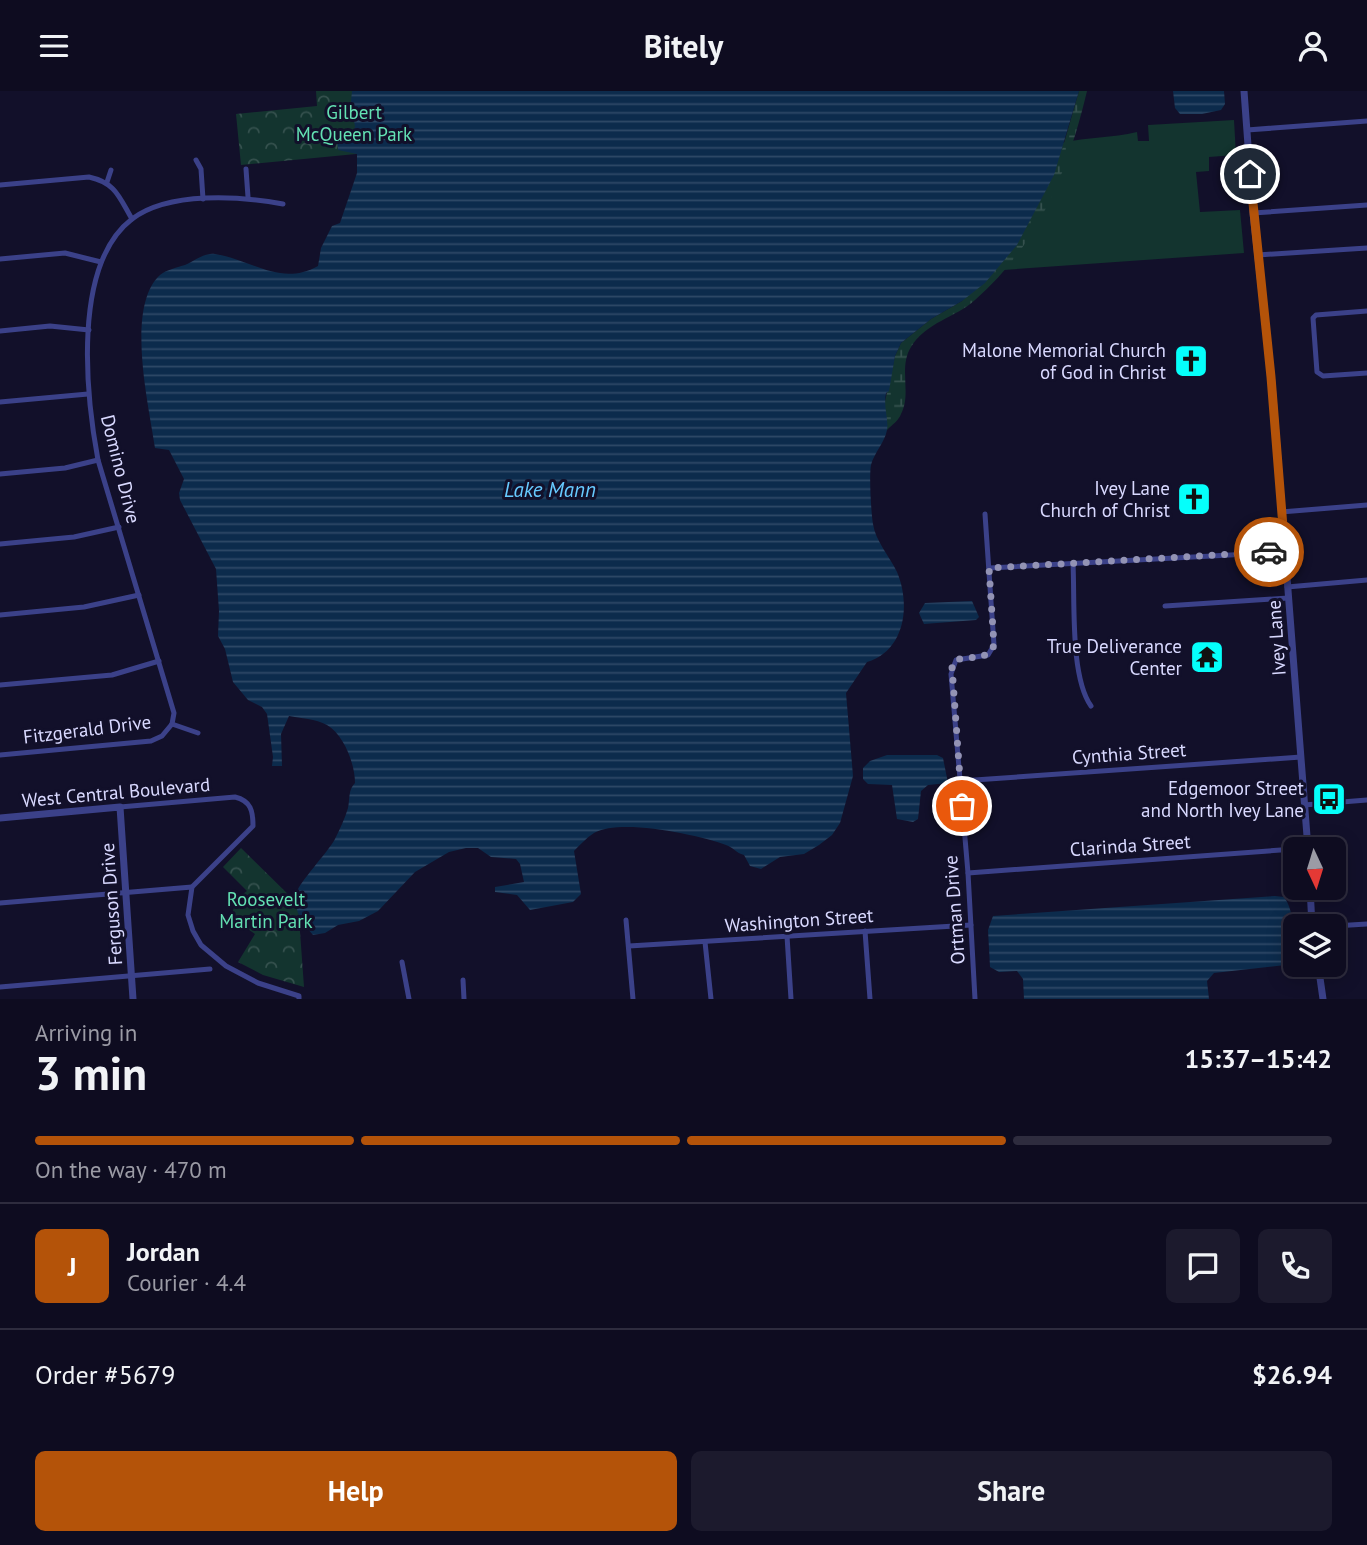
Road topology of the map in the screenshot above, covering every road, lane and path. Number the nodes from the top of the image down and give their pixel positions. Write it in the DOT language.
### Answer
graph roads {
  1 [pos="1244,91"];
  2 [pos="1367,121"];
  3 [pos="1247,130"];
  4 [pos="196,160"];
  5 [pos="246,169"];
  6 [pos="111,170"];
  7 [pos="107,182"];
  8 [pos="0,185"];
  9 [pos="248,197"];
  10 [pos="203,199"];
  11 [pos="283,204"];
  12 [pos="1367,205"];
  13 [pos="1253,213"];
  14 [pos="132,219"];
  15 [pos="1367,248"];
  16 [pos="1258,255"];
  17 [pos="0,259"];
  18 [pos="101,263"];
  19 [pos="1367,311"];
  20 [pos="89,330"];
  21 [pos="0,331"];
  22 [pos="1367,373"];
  23 [pos="88,394"];
  24 [pos="0,402"];
  25 [pos="98,460"];
  26 [pos="0,474"];
  27 [pos="1367,506"];
  28 [pos="1281,512"];
  29 [pos="985,514"];
  30 [pos="119,527"];
  31 [pos="0,544"];
  32 [pos="1285,552"];
  33 [pos="1073,564"];
  34 [pos="989,568"];
  35 [pos="1367,580"];
  36 [pos="1287,587"];
  37 [pos="139,595"];
  38 [pos="1288,598"];
  39 [pos="1165,606"];
  40 [pos="0,615"];
  41 [pos="159,661"];
  42 [pos="0,685"];
  43 [pos="1091,706"];
  44 [pos="172,724"];
  45 [pos="198,733"];
  46 [pos="0,755"];
  47 [pos="1301,757"];
  48 [pos="960,781"];
  49 [pos="1367,800"];
  50 [pos="1304,805"];
  51 [pos="120,807"];
  52 [pos="0,818"];
  53 [pos="1305,837"];
  54 [pos="1283,850"];
  55 [pos="968,873"];
  56 [pos="192,887"];
  57 [pos="125,893"];
  58 [pos="0,904"];
  59 [pos="626,920"];
  60 [pos="1367,924"];
  61 [pos="971,925"];
  62 [pos="1346,925"];
  63 [pos="865,932"];
  64 [pos="787,936"];
  65 [pos="705,942"];
  66 [pos="629,947"];
  67 [pos="402,962"];
  68 [pos="210,969"];
  69 [pos="131,975"];
  70 [pos="1320,977"];
  71 [pos="463,980"];
  72 [pos="0,987"];
  73 [pos="299,998"];
  74 [pos="132,999"];
  75 [pos="409,999"];
  76 [pos="464,999"];
  77 [pos="634,999"];
  78 [pos="711,999"];
  79 [pos="791,999"];
  80 [pos="870,999"];
  81 [pos="975,999"];
  82 [pos="1323,999"];
  1 -- 3 [label="street, Ivey Lane"];
  2 -- 3 [label="street"];
  3 -- 13 [label="street, Ivey Lane"];
  4 -- 10 [label="street"];
  5 -- 9 [label="street"];
  6 -- 7 [label="street"];
  7 -- 8 [label="street"];
  7 -- 14 [label="street"];
  9 -- 10 [label="street, Domino Drive"];
  9 -- 11 [label="street, Domino Drive"];
  10 -- 14 [label="street, Domino Drive"];
  12 -- 13 [label="street"];
  13 -- 16 [label="street, Ivey Lane"];
  14 -- 18 [label="street, Domino Drive"];
  15 -- 16 [label="street"];
  16 -- 28 [label="street, Ivey Lane"];
  17 -- 18 [label="street"];
  18 -- 20 [label="street, Domino Drive"];
  19 -- 22 [label="street"];
  20 -- 21 [label="street"];
  20 -- 23 [label="street, Domino Drive"];
  23 -- 24 [label="street"];
  23 -- 25 [label="street, Domino Drive"];
  25 -- 26 [label="street"];
  25 -- 30 [label="street, Domino Drive"];
  27 -- 28 [label="street"];
  28 -- 32 [label="street, Ivey Lane"];
  29 -- 34 [label="street, Ortman Drive"];
  30 -- 31 [label="street"];
  30 -- 37 [label="street, Domino Drive"];
  32 -- 33 [label="street"];
  32 -- 36 [label="street, Ivey Lane"];
  33 -- 34 [label="street"];
  33 -- 43 [label="street"];
  34 -- 48 [label="street, Ortman Drive"];
  35 -- 36 [label="street"];
  36 -- 38 [label="street, Ivey Lane"];
  37 -- 40 [label="street"];
  37 -- 41 [label="street, Domino Drive"];
  38 -- 39 [label="street"];
  38 -- 47 [label="street, Ivey Lane"];
  41 -- 42 [label="street"];
  41 -- 44 [label="street, Domino Drive"];
  44 -- 45 [label="street"];
  44 -- 46 [label="street, Fitzgerald Drive"];
  47 -- 48 [label="street, Cynthia Street"];
  47 -- 50 [label="street, Ivey Lane"];
  48 -- 55 [label="street, Ortman Drive"];
  49 -- 50 [label="street"];
  50 -- 53 [label="street, Ivey Lane"];
  51 -- 52 [label="street, West Central Boulevard"];
  51 -- 56 [label="street, West Central Boulevard"];
  51 -- 57 [label="street, Ferguson Drive"];
  54 -- 55 [label="street, Clarinda Street"];
  55 -- 61 [label="street, Ortman Drive"];
  56 -- 57 [label="street"];
  56 -- 73 [label="street"];
  57 -- 58 [label="street"];
  57 -- 69 [label="street, Ferguson Drive"];
  59 -- 66 [label="street"];
  60 -- 62 [label="street"];
  61 -- 63 [label="street, Washington Street"];
  61 -- 81 [label="street, Ortman Drive"];
  63 -- 64 [label="street, Washington Street"];
  63 -- 80 [label="street"];
  64 -- 65 [label="street, Washington Street"];
  64 -- 79 [label="street"];
  65 -- 66 [label="street, Washington Street"];
  65 -- 78 [label="street"];
  66 -- 77 [label="street"];
  67 -- 75 [label="street"];
  68 -- 69 [label="street"];
  69 -- 72 [label="street"];
  69 -- 74 [label="street, Ferguson Drive"];
  70 -- 82 [label="street"];
  71 -- 76 [label="street"];
}
